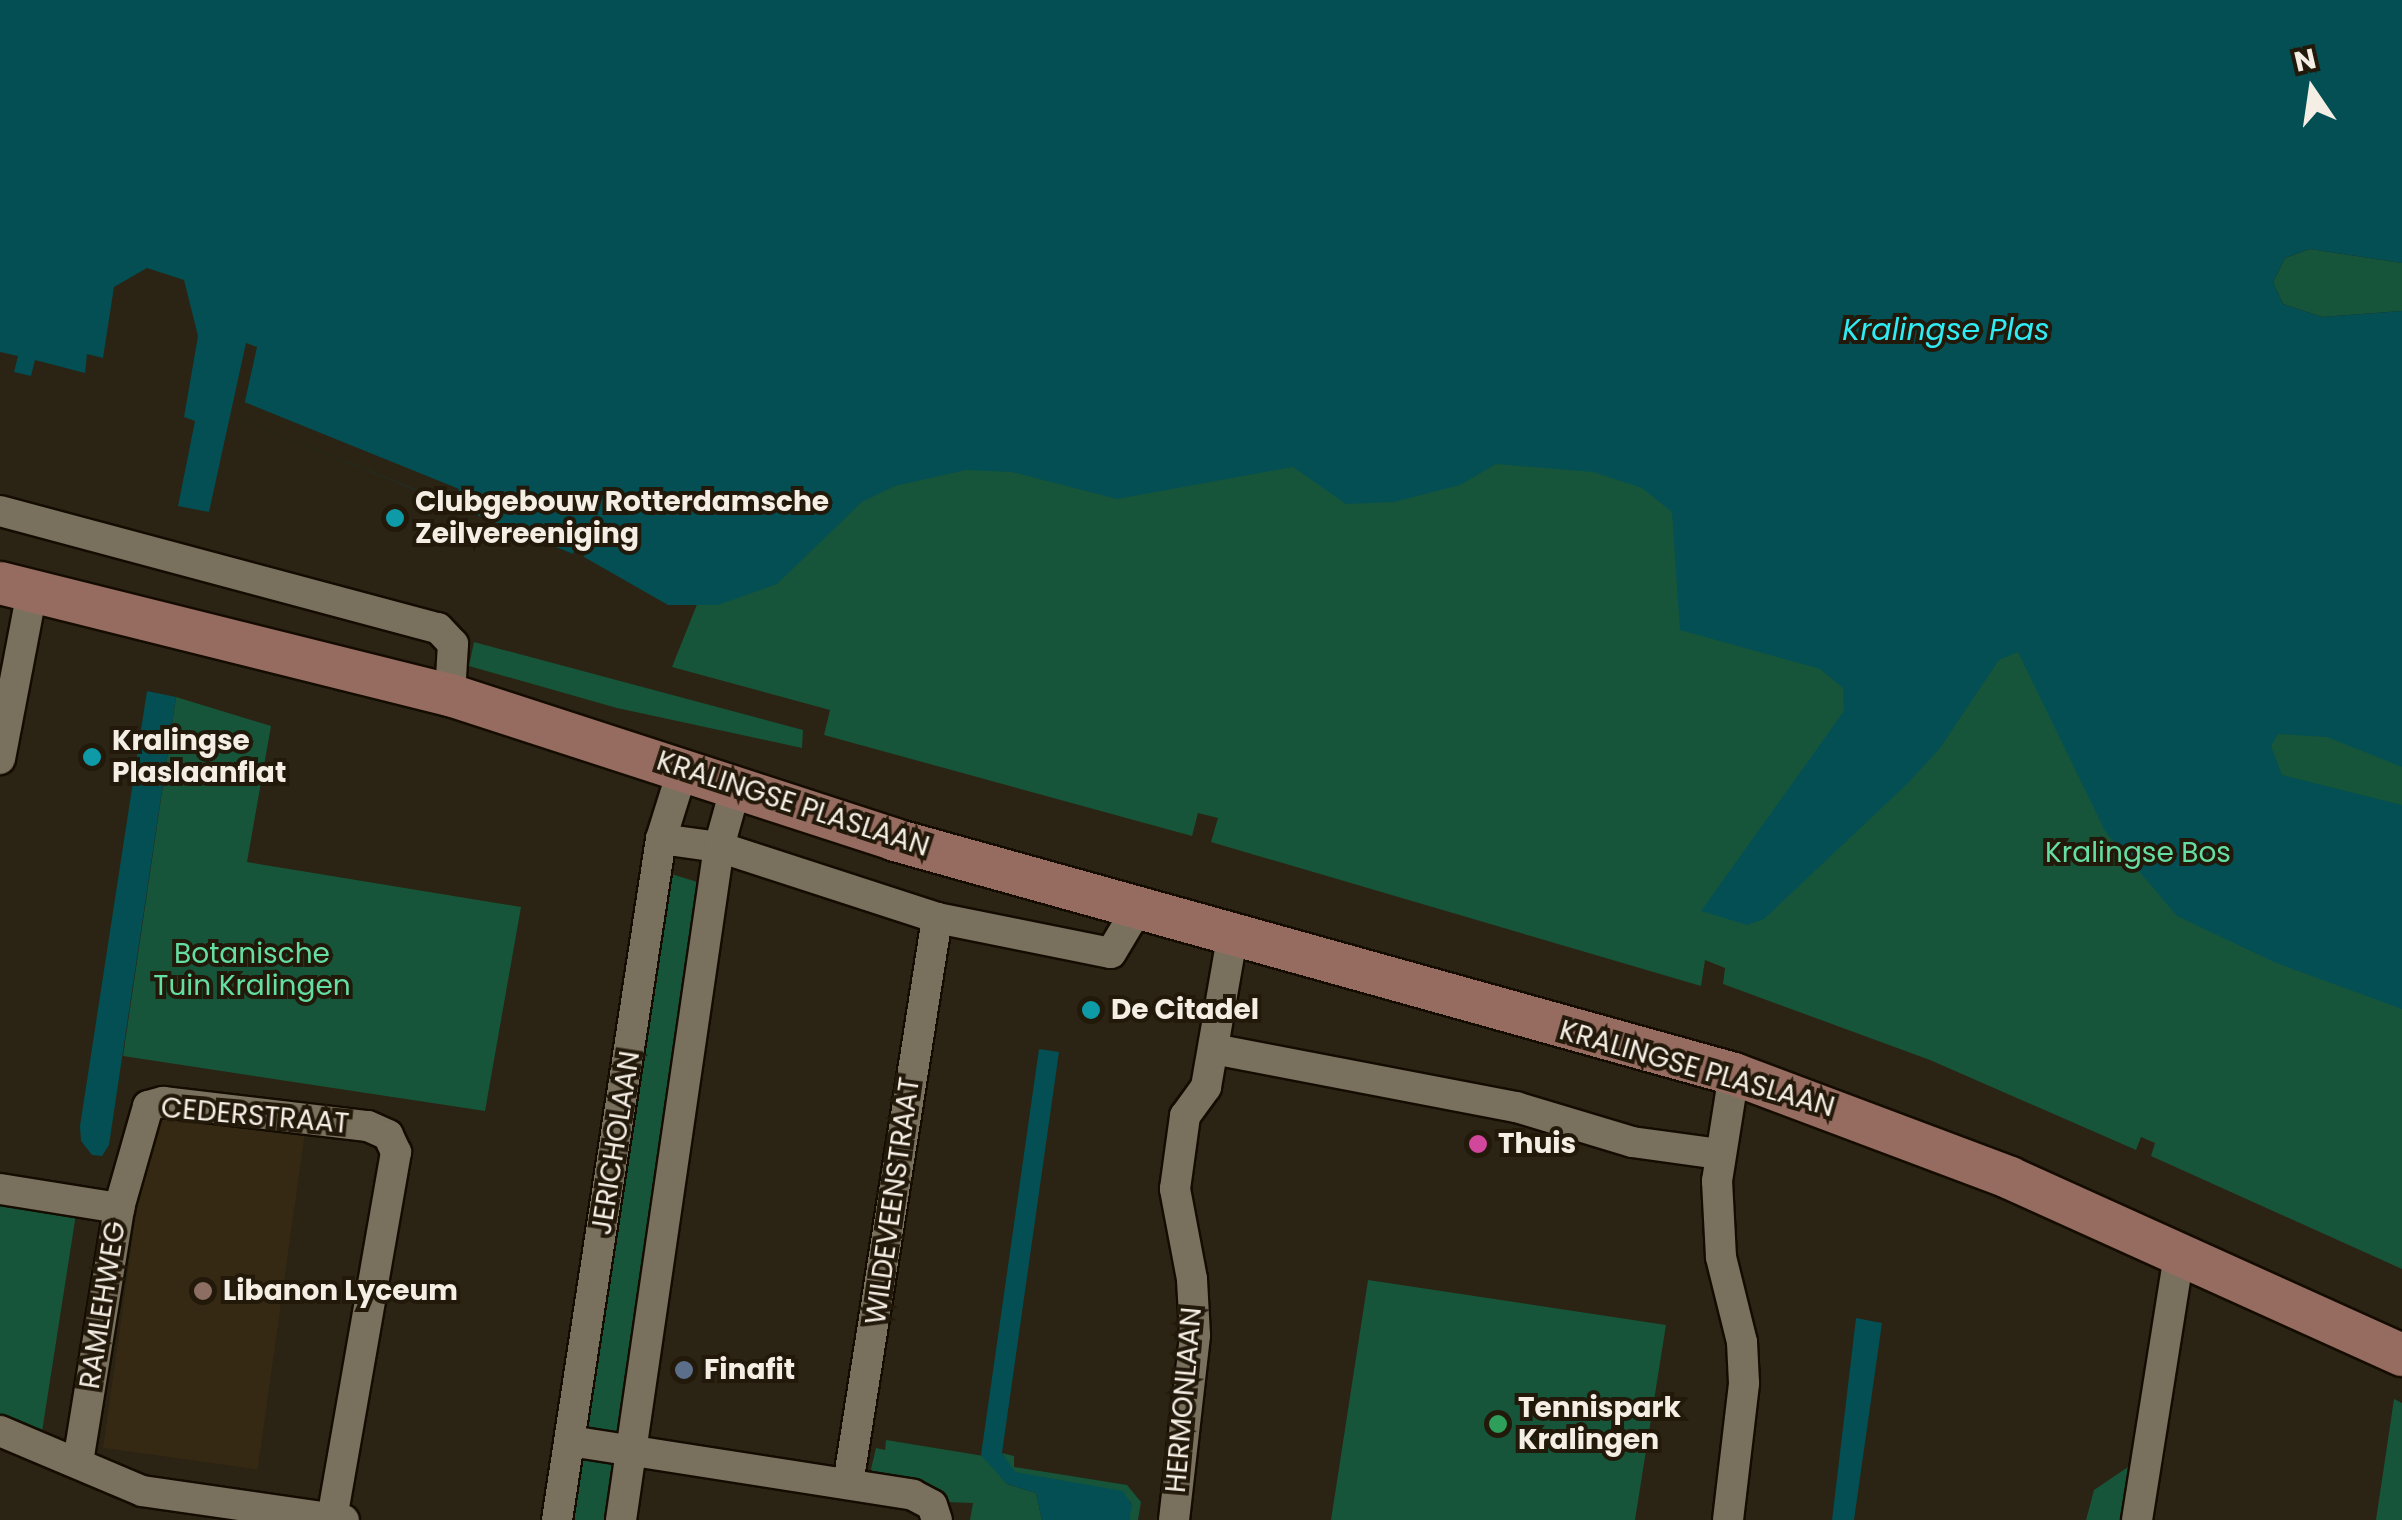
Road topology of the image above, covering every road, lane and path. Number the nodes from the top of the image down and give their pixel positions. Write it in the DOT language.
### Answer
graph roads {
  1 [pos="0,511"];
  2 [pos="20,596"];
  3 [pos="6,689"];
  4 [pos="450,695"];
  5 [pos="0,759"];
  6 [pos="683,769"];
  7 [pos="736,786"];
  8 [pos="662,839"];
  9 [pos="720,847"];
  10 [pos="1139,906"];
  11 [pos="936,918"];
  12 [pos="1233,933"];
  13 [pos="1214,1048"];
  14 [pos="1734,1074"];
  15 [pos="1720,1154"];
  16 [pos="0,1189"];
  17 [pos="119,1208"];
  18 [pos="2179,1256"];
  19 [pos="2402,1355"];
  20 [pos="0,1431"];
  21 [pos="570,1441"];
  22 [pos="631,1449"];
  23 [pos="78,1462"];
  24 [pos="848,1484"];
  25 [pos="336,1519"];
  26 [pos="557,1520"];
  27 [pos="620,1520"];
  28 [pos="937,1520"];
  29 [pos="1174,1520"];
  30 [pos="1728,1520"];
  31 [pos="2137,1520"];
  1 -- 4 [label="street"];
  2 -- 3 [label="street"];
  2 -- 4 [label="main road, KRALINGSE PLASLAAN"];
  3 -- 5 [label="street"];
  4 -- 6 [label="main road, KRALINGSE PLASLAAN"];
  6 -- 7 [label="main road, KRALINGSE PLASLAAN"];
  6 -- 8 [label="street, JERICHOLAAN"];
  7 -- 9 [label="street, JERICHOLAAN"];
  7 -- 10 [label="main road, KRALINGSE PLASLAAN"];
  8 -- 9 [label="street"];
  8 -- 21 [label="street, JERICHOLAAN"];
  9 -- 11 [label="street"];
  9 -- 22 [label="street, JERICHOLAAN"];
  10 -- 11 [label="street"];
  10 -- 12 [label="main road, KRALINGSE PLASLAAN"];
  11 -- 24 [label="street, WILDEVEENSTRAAT"];
  12 -- 13 [label="street, HERMONLAAN"];
  12 -- 14 [label="main road, KRALINGSE PLASLAAN"];
  13 -- 15 [label="street"];
  13 -- 29 [label="street, HERMONLAAN"];
  14 -- 15 [label="street"];
  14 -- 18 [label="main road, KRALINGSE PLASLAAN"];
  15 -- 30 [label="street"];
  16 -- 17 [label="street, RAMLEHWEG"];
  17 -- 23 [label="street, RAMLEHWEG"];
  17 -- 25 [label="street, CEDERSTRAAT"];
  18 -- 19 [label="main road, KRALINGSE PLASLAAN"];
  18 -- 31 [label="street"];
  20 -- 23 [label="street"];
  21 -- 22 [label="street"];
  21 -- 26 [label="street, JERICHOLAAN"];
  22 -- 24 [label="street"];
  22 -- 27 [label="street, JERICHOLAAN"];
  23 -- 25 [label="street"];
  24 -- 28 [label="street"];
}
